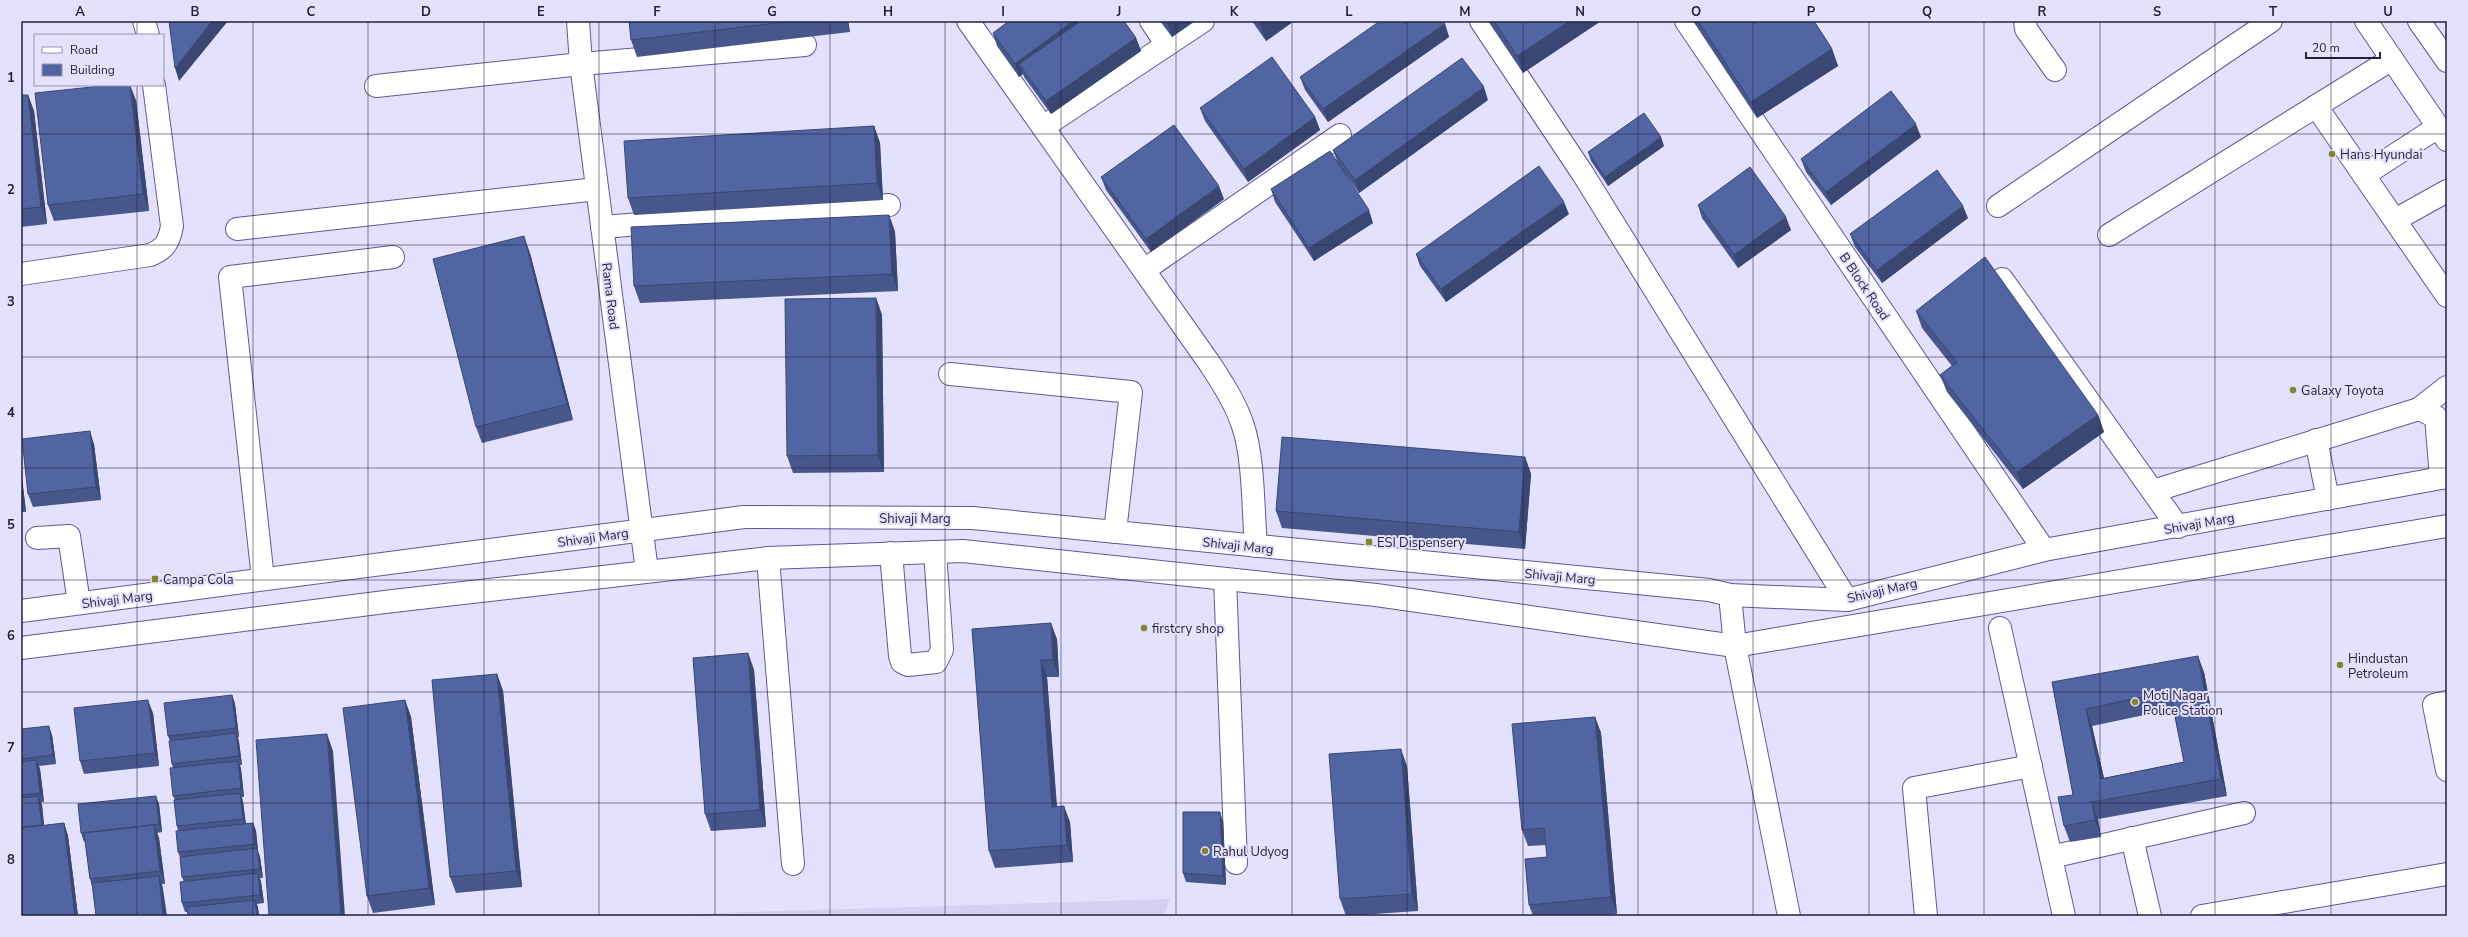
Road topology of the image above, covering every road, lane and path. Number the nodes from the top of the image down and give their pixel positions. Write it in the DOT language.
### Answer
graph roads {
  1 [pos="144,21"];
  2 [pos="578,21"];
  3 [pos="968,21"];
  4 [pos="1151,21"];
  5 [pos="1203,21"];
  6 [pos="1481,21"];
  7 [pos="1686,21"];
  8 [pos="2025,21"];
  9 [pos="2271,21"];
  10 [pos="2366,21"];
  11 [pos="2419,21"];
  12 [pos="148,34"];
  13 [pos="632,37"];
  14 [pos="805,45"];
  15 [pos="1167,45"];
  16 [pos="2392,59"];
  17 [pos="635,60"];
  18 [pos="2447,61"];
  19 [pos="581,64"];
  20 [pos="2055,70"];
  21 [pos="154,86"];
  22 [pos="376,86"];
  23 [pos="2316,106"];
  24 [pos="1043,127"];
  25 [pos="2443,133"];
  26 [pos="1340,135"];
  27 [pos="2364,175"];
  28 [pos="597,189"];
  29 [pos="2447,191"];
  30 [pos="889,206"];
  31 [pos="1998,206"];
  32 [pos="2395,220"];
  33 [pos="602,227"];
  34 [pos="237,229"];
  35 [pos="2109,235"];
  36 [pos="393,257"];
  37 [pos="1144,270"];
  38 [pos="21,274"];
  39 [pos="2002,279"];
  40 [pos="2447,296"];
  41 [pos="950,374"];
  42 [pos="2447,387"];
  43 [pos="2419,409"];
  44 [pos="2316,440"];
  45 [pos="2444,478"];
  46 [pos="2153,491"];
  47 [pos="2328,499"];
  48 [pos="2447,526"];
  49 [pos="2178,527"];
  50 [pos="641,530"];
  51 [pos="1115,532"];
  52 [pos="37,538"];
  53 [pos="1256,546"];
  54 [pos="2044,550"];
  55 [pos="935,552"];
  56 [pos="891,553"];
  57 [pos="768,558"];
  58 [pos="646,571"];
  59 [pos="263,579"];
  60 [pos="1225,579"];
  61 [pos="1730,595"];
  62 [pos="1847,600"];
  63 [pos="79,603"];
  64 [pos="21,611"];
  65 [pos="2000,628"];
  66 [pos="1735,646"];
  67 [pos="21,648"];
  68 [pos="2447,702"];
  69 [pos="2031,766"];
  70 [pos="2447,770"];
  71 [pos="2244,813"];
  72 [pos="2132,838"];
  73 [pos="2051,857"];
  74 [pos="1236,863"];
  75 [pos="793,864"];
  76 [pos="2447,874"];
  77 [pos="1789,916"];
  78 [pos="1926,916"];
  79 [pos="2064,916"];
  80 [pos="2150,916"];
  81 [pos="2202,916"];
  1 -- 12 [label="street"];
  2 -- 19 [label="street, Rama Road"];
  3 -- 24 [label="street"];
  4 -- 15 [label="street"];
  5 -- 15 [label="street"];
  6 -- 62 [label="street"];
  7 -- 54 [label="street, B Block Road"];
  8 -- 20 [label="street"];
  9 -- 31 [label="street"];
  10 -- 16 [label="street"];
  11 -- 18 [label="street"];
  13 -- 17 [label="street"];
  14 -- 17 [label="street"];
  15 -- 24 [label="street"];
  16 -- 23 [label="street"];
  16 -- 25 [label="street"];
  17 -- 19 [label="street"];
  19 -- 22 [label="street"];
  19 -- 28 [label="street, Rama Road"];
  21 -- 38 [label="street"];
  23 -- 27 [label="street"];
  23 -- 35 [label="street"];
  24 -- 37 [label="street"];
  25 -- 27 [label="street"];
  26 -- 37 [label="street"];
  27 -- 32 [label="street"];
  28 -- 33 [label="street, Rama Road"];
  28 -- 34 [label="street"];
  29 -- 32 [label="street"];
  30 -- 33 [label="street"];
  32 -- 40 [label="street"];
  33 -- 50 [label="street, Rama Road"];
  36 -- 59 [label="street"];
  37 -- 53 [label="street"];
  39 -- 46 [label="street"];
  41 -- 51 [label="street"];
  42 -- 43 [label="street"];
  43 -- 44 [label="street"];
  43 -- 45 [label="street"];
  44 -- 46 [label="street"];
  44 -- 47 [label="street"];
  45 -- 47 [label="street, Shivaji Marg"];
  46 -- 49 [label="street"];
  47 -- 49 [label="street, Shivaji Marg"];
  48 -- 66 [label="street"];
  49 -- 54 [label="street, Shivaji Marg"];
  50 -- 51 [label="street, Shivaji Marg"];
  50 -- 58 [label="street, Rama Road"];
  50 -- 59 [label="street, Shivaji Marg"];
  51 -- 53 [label="street, Shivaji Marg"];
  52 -- 63 [label="street"];
  53 -- 61 [label="street, Shivaji Marg"];
  54 -- 62 [label="street, Shivaji Marg"];
  55 -- 56 [label="street"];
  55 -- 56 [label="street"];
  55 -- 60 [label="street"];
  56 -- 57 [label="street"];
  57 -- 58 [label="street"];
  57 -- 75 [label="street"];
  58 -- 67 [label="street"];
  59 -- 63 [label="street, Shivaji Marg"];
  60 -- 66 [label="street"];
  60 -- 74 [label="street"];
  61 -- 62 [label="street, Shivaji Marg"];
  61 -- 66 [label="street"];
  63 -- 64 [label="street, Shivaji Marg"];
  65 -- 69 [label="street"];
  66 -- 77 [label="street"];
  68 -- 70 [label="street"];
  69 -- 73 [label="street"];
  69 -- 78 [label="street"];
  71 -- 72 [label="street"];
  72 -- 73 [label="street"];
  72 -- 80 [label="street"];
  73 -- 79 [label="street"];
  76 -- 81 [label="street"];
}
